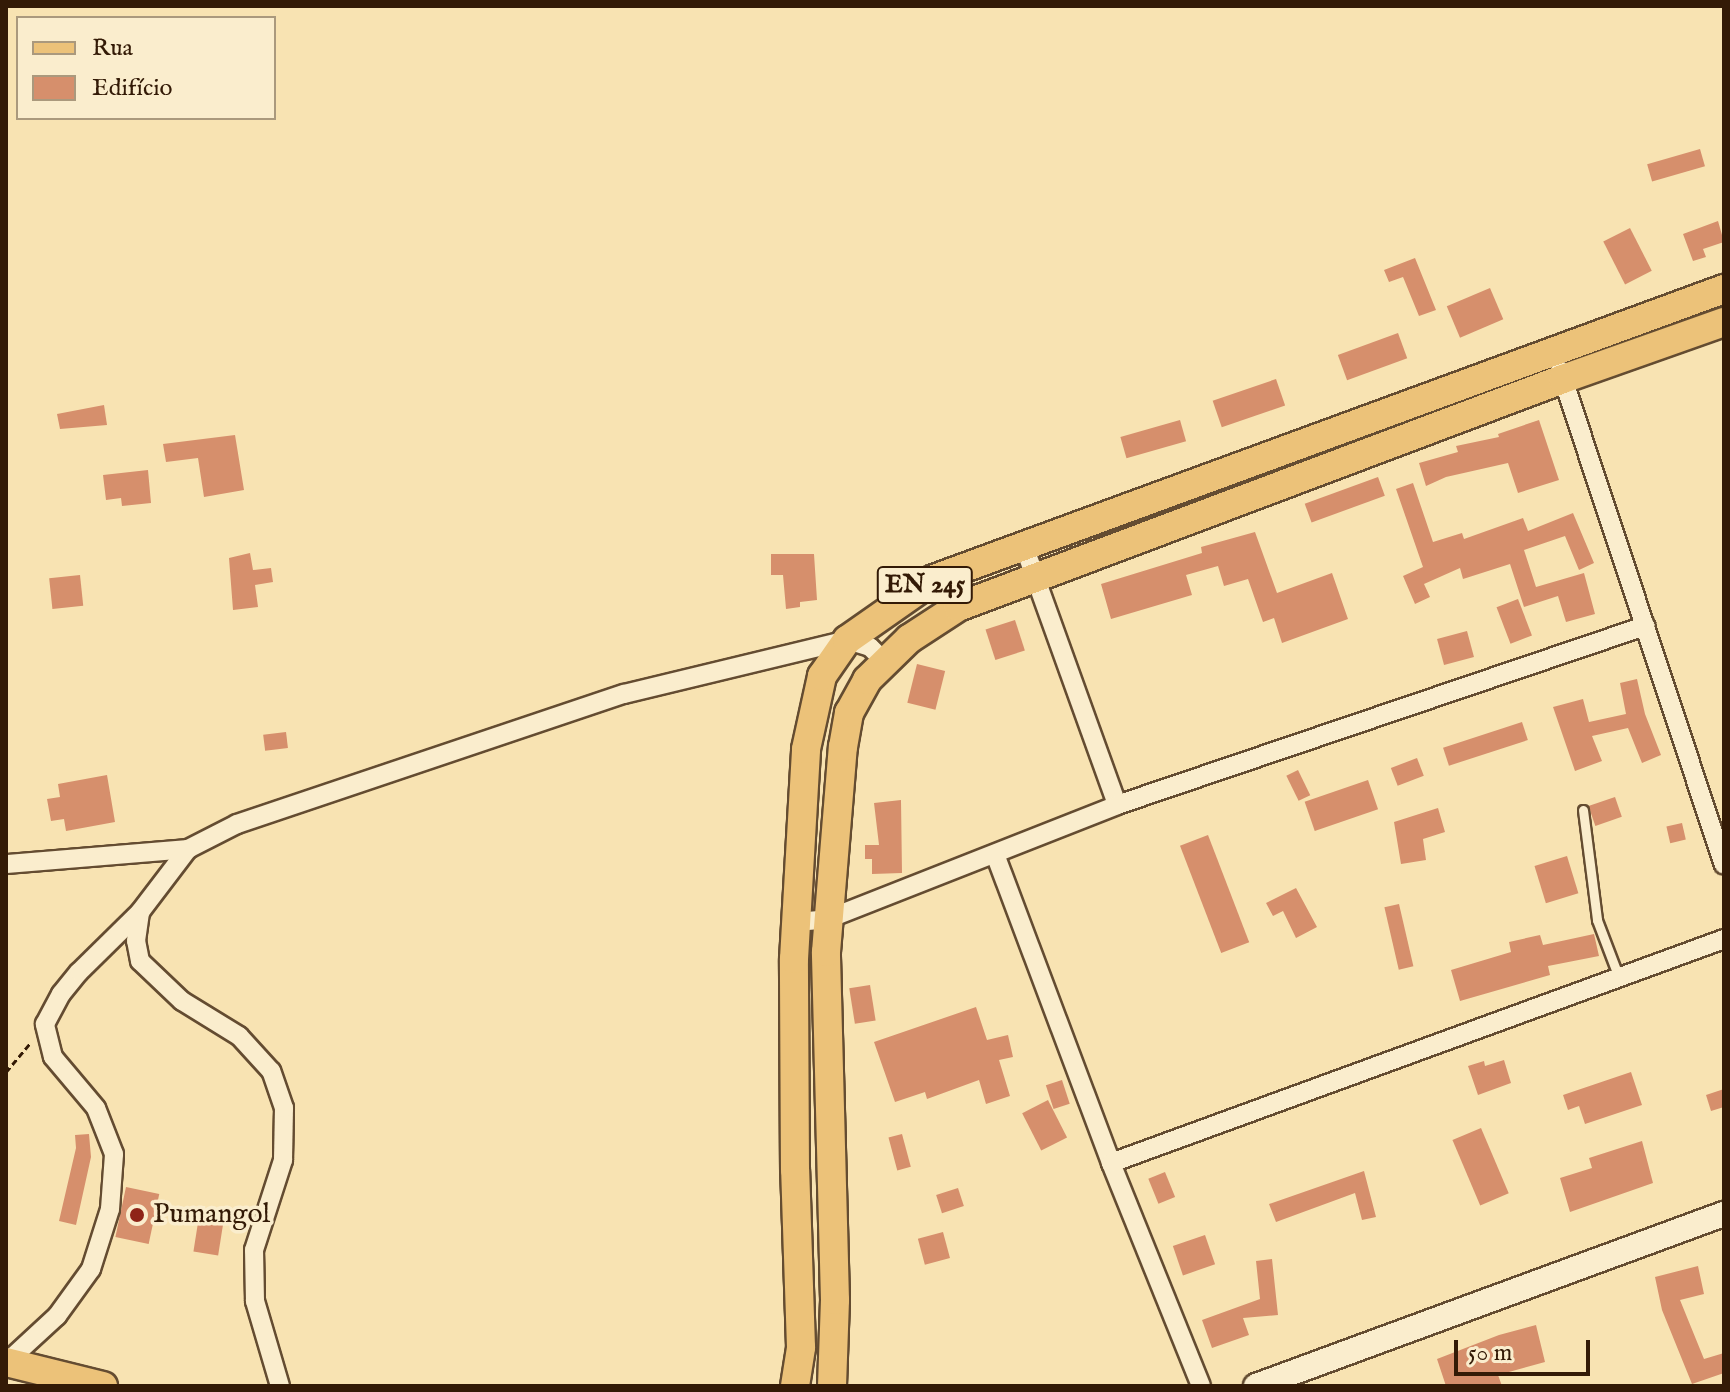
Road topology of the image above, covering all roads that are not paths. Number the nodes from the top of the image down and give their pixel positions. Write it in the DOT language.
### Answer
graph roads {
  1 [pos="1724,289"];
  2 [pos="1724,322"];
  3 [pos="1554,352"];
  4 [pos="1563,379"];
  5 [pos="1338,431"];
  6 [pos="1349,459"];
  7 [pos="1024,546"];
  8 [pos="1037,577"];
  9 [pos="1645,626"];
  10 [pos="847,640"];
  11 [pos="885,662"];
  12 [pos="1117,805"];
  13 [pos="1583,810"];
  14 [pos="188,849"];
  15 [pos="995,854"];
  16 [pos="6,864"];
  17 [pos="1724,865"];
  18 [pos="140,912"];
  19 [pos="828,919"];
  20 [pos="796,922"];
  21 [pos="1724,939"];
  22 [pos="1619,978"];
  23 [pos="1111,1163"];
  24 [pos="1724,1214"];
  25 [pos="6,1362"];
  26 [pos="103,1386"];
  27 [pos="280,1386"];
  28 [pos="795,1386"];
  29 [pos="832,1386"];
  30 [pos="1201,1386"];
  31 [pos="1256,1386"];
  1 -- 3 [label="main road, EN 245"];
  2 -- 4 [label="main road, EN 245"];
  3 -- 4 [label="street"];
  3 -- 5 [label="main road, EN 245"];
  4 -- 6 [label="main road, EN 245"];
  4 -- 9 [label="street"];
  5 -- 6 [label="main road"];
  5 -- 7 [label="main road, EN 245"];
  6 -- 8 [label="main road, EN 245"];
  7 -- 8 [label="street"];
  7 -- 10 [label="main road, EN 245"];
  8 -- 11 [label="main road, EN 245"];
  8 -- 12 [label="street"];
  9 -- 12 [label="street"];
  9 -- 17 [label="street"];
  10 -- 11 [label="street"];
  10 -- 14 [label="street"];
  10 -- 20 [label="main road, EN 245"];
  11 -- 19 [label="main road, EN 245"];
  12 -- 15 [label="street"];
  13 -- 22 [label="lane"];
  14 -- 16 [label="street"];
  14 -- 18 [label="street"];
  15 -- 19 [label="street"];
  15 -- 23 [label="street"];
  18 -- 25 [label="street"];
  18 -- 27 [label="street"];
  19 -- 20 [label="street"];
  19 -- 29 [label="main road, EN 245"];
  20 -- 28 [label="main road, EN 245"];
  21 -- 22 [label="street"];
  22 -- 23 [label="street"];
  23 -- 30 [label="street"];
  24 -- 31 [label="main road"];
  25 -- 26 [label="main road"];
}
